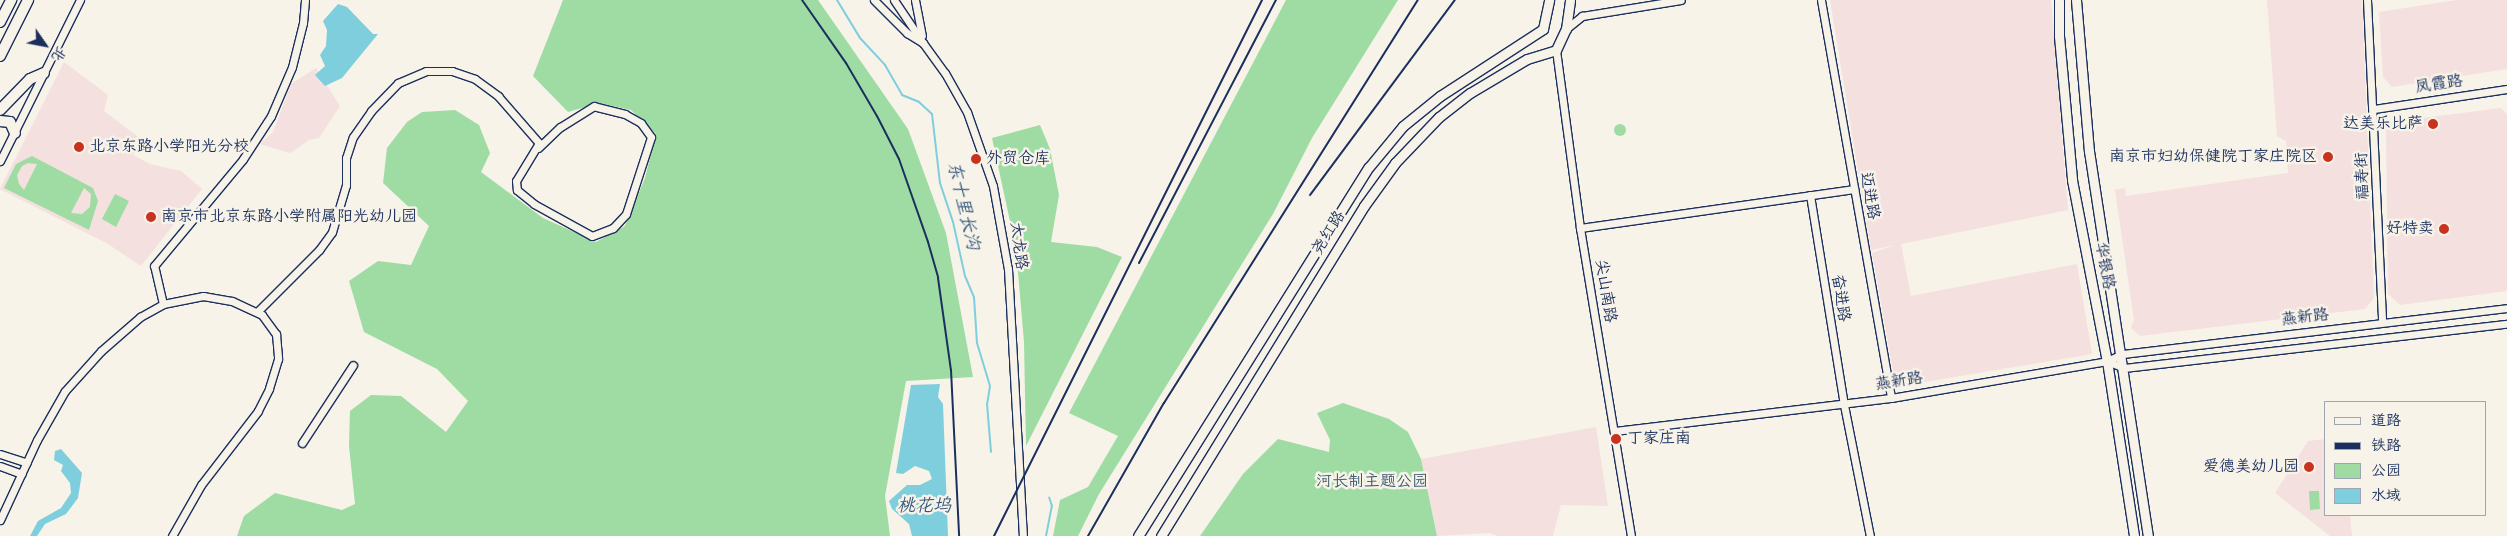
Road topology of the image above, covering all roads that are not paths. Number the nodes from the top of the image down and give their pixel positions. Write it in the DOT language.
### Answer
graph roads {
  1 [pos="11,0"];
  2 [pos="28,0"];
  3 [pos="80,0"];
  4 [pos="305,0"];
  5 [pos="874,0"];
  6 [pos="894,0"];
  7 [pos="915,0"];
  8 [pos="1549,0"];
  9 [pos="1570,0"];
  10 [pos="1681,0"];
  11 [pos="1821,0"];
  12 [pos="2059,0"];
  13 [pos="2076,0"];
  14 [pos="2367,0"];
  15 [pos="0,22"];
  16 [pos="1566,29"];
  17 [pos="923,43"];
  18 [pos="1556,50"];
  19 [pos="0,56"];
  20 [pos="44,74"];
  21 [pos="2507,89"];
  22 [pos="2374,109"];
  23 [pos="0,110"];
  24 [pos="0,121"];
  25 [pos="15,132"];
  26 [pos="538,148"];
  27 [pos="0,162"];
  28 [pos="1854,189"];
  29 [pos="1810,195"];
  30 [pos="1580,228"];
  31 [pos="163,304"];
  32 [pos="2507,308"];
  33 [pos="257,312"];
  34 [pos="2382,322"];
  35 [pos="2507,324"];
  36 [pos="2122,354"];
  37 [pos="2107,361"];
  38 [pos="353,365"];
  39 [pos="2124,368"];
  40 [pos="1891,398"];
  41 [pos="1844,404"];
  42 [pos="1614,431"];
  43 [pos="302,442"];
  44 [pos="0,454"];
  45 [pos="27,463"];
  46 [pos="0,466"];
  47 [pos="22,474"];
  48 [pos="0,520"];
  49 [pos="172,536"];
  50 [pos="1023,536"];
  51 [pos="1138,536"];
  52 [pos="1161,536"];
  53 [pos="1631,536"];
  54 [pos="1870,536"];
  55 [pos="2134,536"];
  56 [pos="2148,536"];
  1 -- 15 [label="highway"];
  2 -- 19 [label="highway"];
  3 -- 20 [label="street"];
  4 -- 31 [label="street"];
  5 -- 17 [label="street, 太龙路"];
  6 -- 17 [label="street"];
  7 -- 17 [label="street"];
  8 -- 51 [label="main road, 尧红路"];
  9 -- 16 [label="main road"];
  10 -- 16 [label="street"];
  11 -- 28 [label="street, 迈进路"];
  12 -- 37 [label="main road, 华银路"];
  13 -- 36 [label="main road, 华银路"];
  14 -- 22 [label="street, 福寿街"];
  16 -- 18 [label="main road"];
  17 -- 50 [label="street, 太龙路"];
  18 -- 30 [label="street, 尖山南路"];
  18 -- 52 [label="main road, 尧红路"];
  20 -- 23 [label="highway"];
  20 -- 25 [label="street"];
  21 -- 22 [label="street, 凤霞路"];
  22 -- 34 [label="street, 福寿街"];
  24 -- 25 [label="highway"];
  25 -- 27 [label="street"];
  26 -- 26 [label="street"];
  26 -- 33 [label="street"];
  28 -- 29 [label="street"];
  28 -- 40 [label="street, 迈进路"];
  29 -- 30 [label="street"];
  29 -- 41 [label="street, 奋进路"];
  30 -- 42 [label="street, 尖山南路"];
  31 -- 33 [label="street"];
  31 -- 45 [label="street"];
  32 -- 34 [label="street, 燕新路"];
  33 -- 49 [label="street"];
  34 -- 36 [label="street, 燕新路"];
  35 -- 39 [label="street, 燕新路"];
  36 -- 37 [label="street, 燕新路"];
  36 -- 39 [label="main road, 华银路"];
  37 -- 39 [label="street, 燕新路"];
  37 -- 40 [label="street, 燕新路"];
  37 -- 55 [label="main road, 华银路"];
  38 -- 43 [label="street"];
  39 -- 56 [label="main road, 华银路"];
  40 -- 41 [label="street, 燕新路"];
  41 -- 42 [label="street, 燕新路"];
  41 -- 54 [label="street, 奋进路"];
  42 -- 53 [label="street, 尖山南路"];
  44 -- 45 [label="street"];
  45 -- 47 [label="street"];
  46 -- 47 [label="street"];
  47 -- 48 [label="street"];
}
